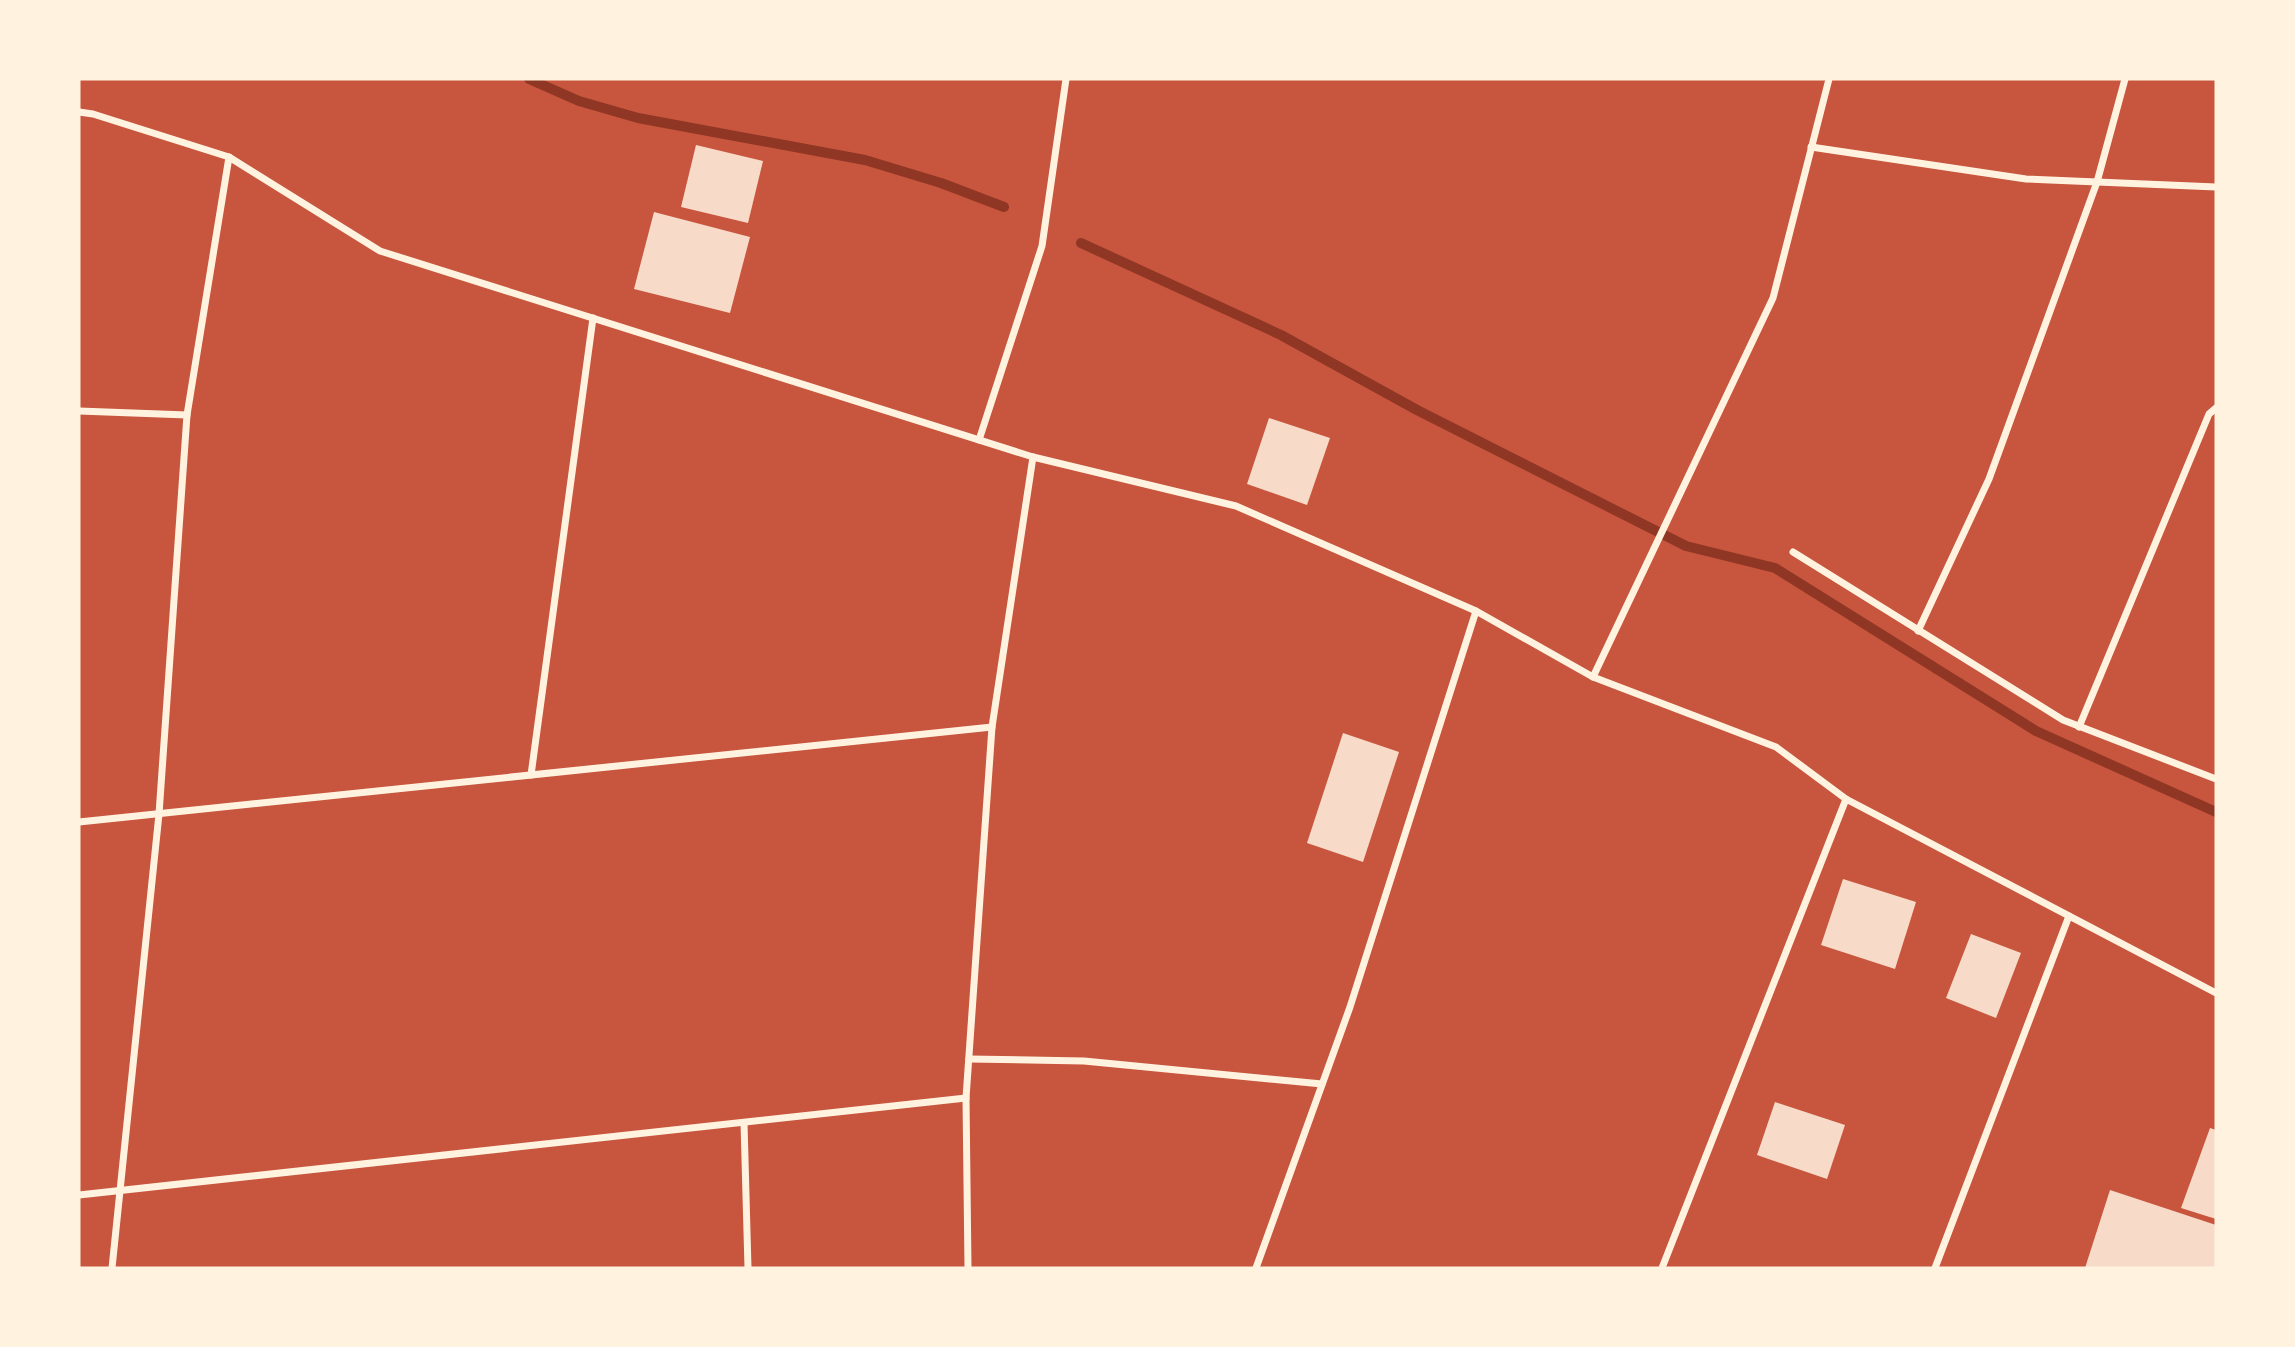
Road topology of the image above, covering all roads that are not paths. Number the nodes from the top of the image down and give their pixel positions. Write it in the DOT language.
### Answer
graph roads {
  1 [pos="1066,79"];
  2 [pos="1829,79"];
  3 [pos="2125,79"];
  4 [pos="79,112"];
  5 [pos="1811,147"];
  6 [pos="229,157"];
  7 [pos="2097,182"];
  8 [pos="2216,187"];
  9 [pos="593,318"];
  10 [pos="2216,408"];
  11 [pos="79,411"];
  12 [pos="187,415"];
  13 [pos="979,440"];
  14 [pos="1033,457"];
  15 [pos="1793,552"];
  16 [pos="1476,611"];
  17 [pos="1918,631"];
  18 [pos="1593,677"];
  19 [pos="992,727"];
  20 [pos="2079,727"];
  21 [pos="531,775"];
  22 [pos="2216,779"];
  23 [pos="1846,799"];
  24 [pos="159,814"];
  25 [pos="79,822"];
  26 [pos="2069,916"];
  27 [pos="2216,993"];
  28 [pos="969,1059"];
  29 [pos="1322,1084"];
  30 [pos="966,1098"];
  31 [pos="744,1123"];
  32 [pos="119,1192"];
  33 [pos="79,1195"];
  34 [pos="112,1268"];
  35 [pos="748,1268"];
  36 [pos="968,1268"];
  37 [pos="1256,1268"];
  38 [pos="1662,1268"];
  39 [pos="1935,1268"];
  1 -- 13 [label="street"];
  2 -- 5 [label="street"];
  3 -- 7 [label="street"];
  4 -- 6 [label="street"];
  5 -- 7 [label="street"];
  5 -- 18 [label="street"];
  6 -- 9 [label="street"];
  6 -- 12 [label="street"];
  7 -- 8 [label="street"];
  7 -- 17 [label="street"];
  9 -- 13 [label="street"];
  9 -- 21 [label="street"];
  10 -- 20 [label="street"];
  11 -- 12 [label="street"];
  12 -- 24 [label="street"];
  13 -- 14 [label="street"];
  14 -- 16 [label="street"];
  14 -- 19 [label="street"];
  15 -- 17 [label="street"];
  16 -- 18 [label="street"];
  16 -- 29 [label="street"];
  17 -- 20 [label="street"];
  18 -- 23 [label="street"];
  19 -- 21 [label="street"];
  19 -- 28 [label="street"];
  20 -- 22 [label="street"];
  21 -- 24 [label="street"];
  23 -- 26 [label="street"];
  23 -- 38 [label="street"];
  24 -- 25 [label="street"];
  24 -- 32 [label="street"];
  26 -- 27 [label="street"];
  26 -- 39 [label="street"];
  28 -- 29 [label="street"];
  28 -- 30 [label="street"];
  29 -- 37 [label="street"];
  30 -- 31 [label="street"];
  30 -- 36 [label="street"];
  31 -- 32 [label="street"];
  31 -- 35 [label="street"];
  32 -- 33 [label="street"];
  32 -- 34 [label="street"];
}
